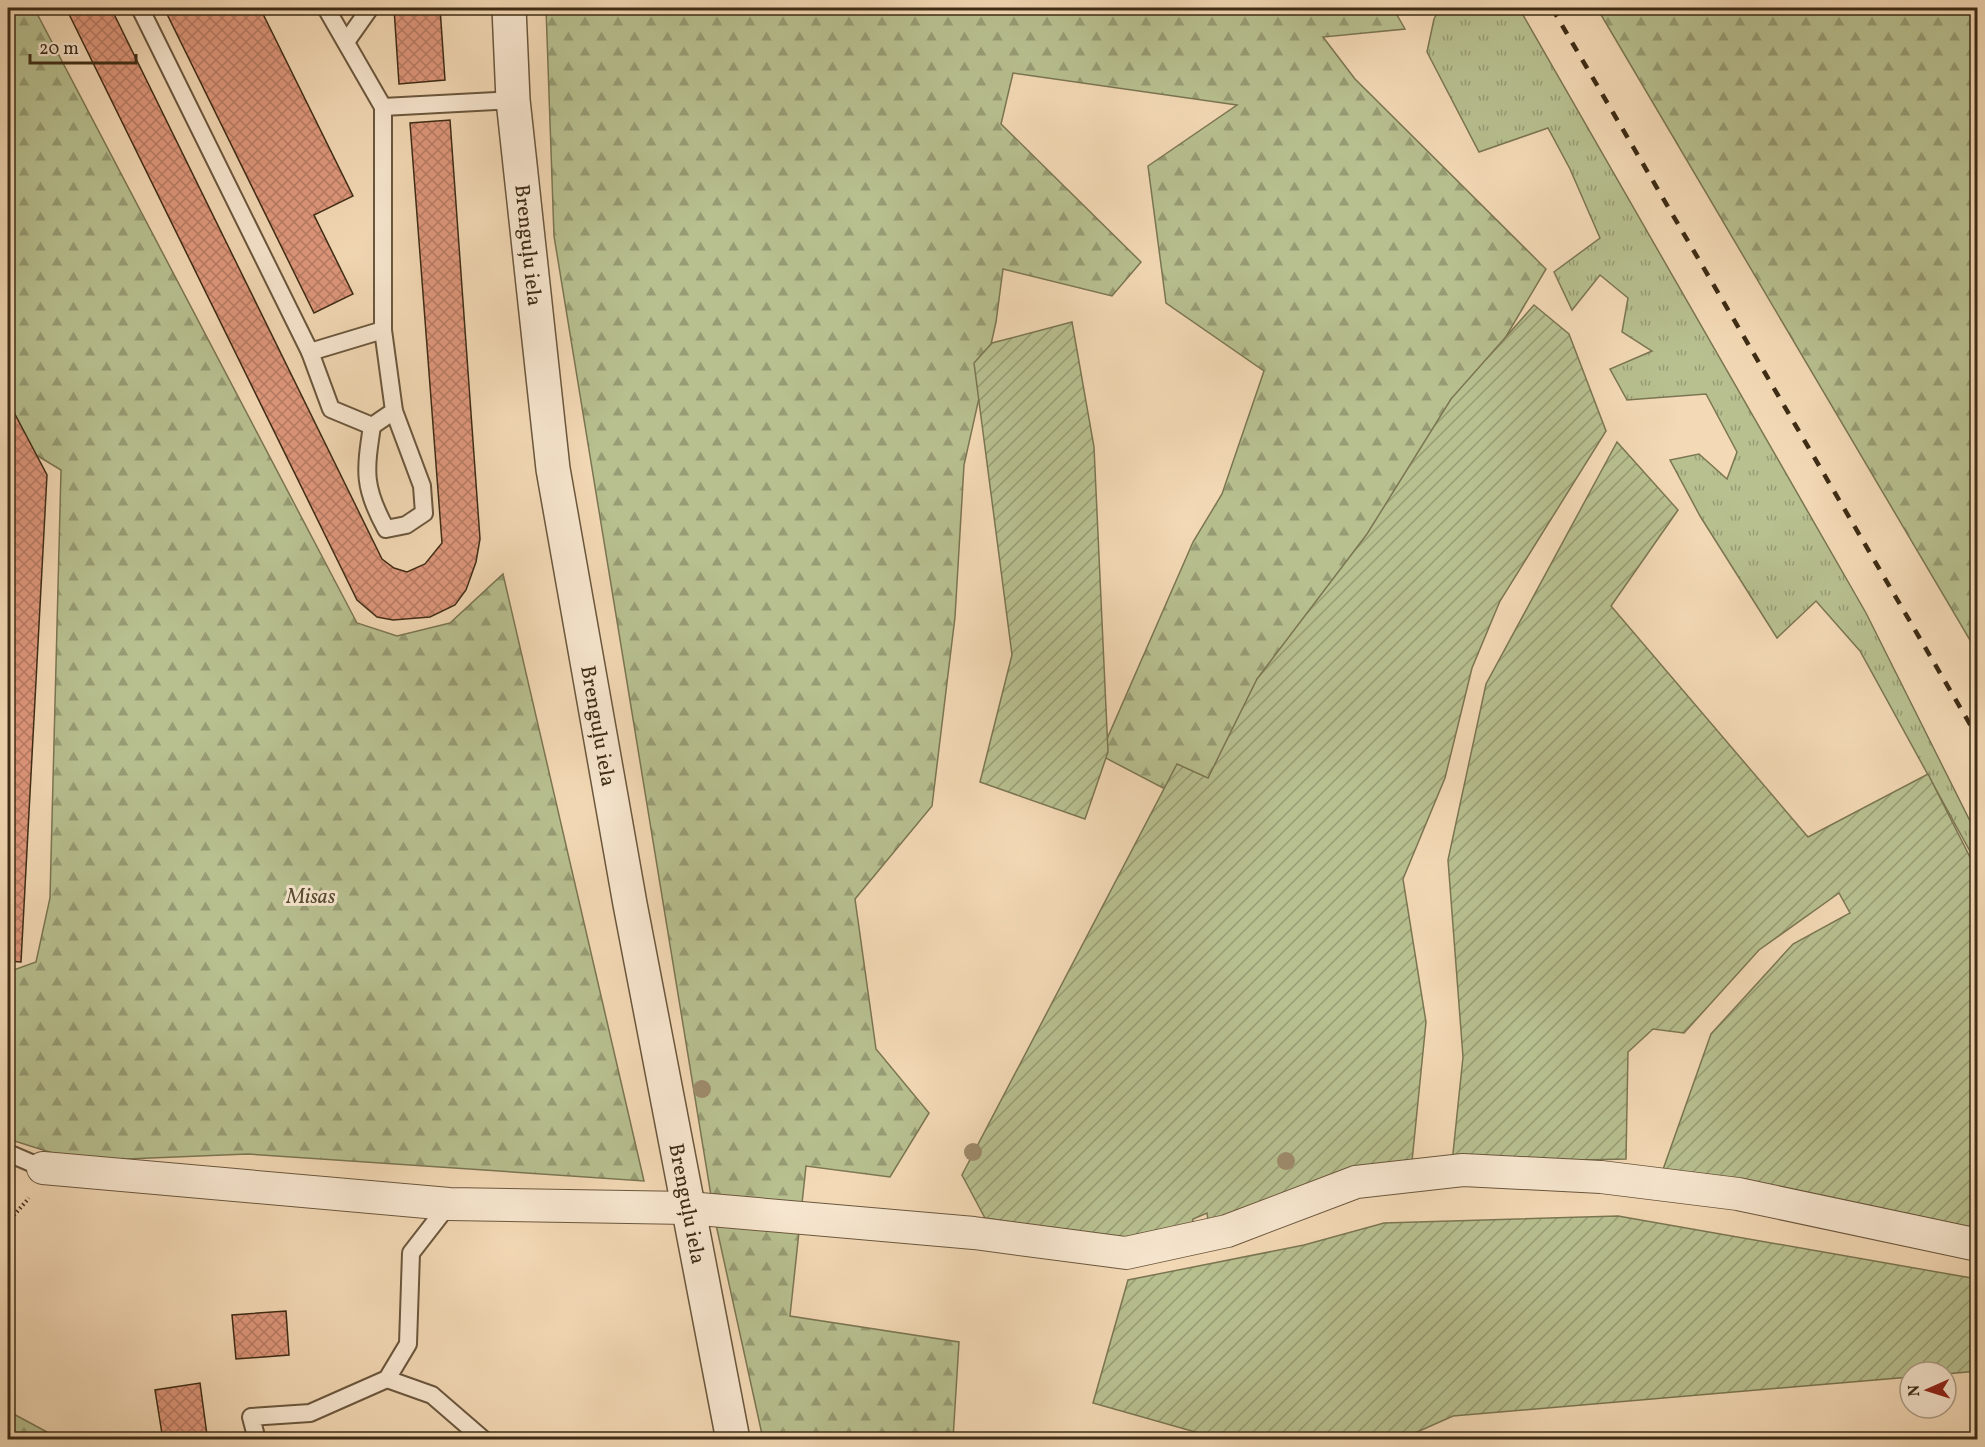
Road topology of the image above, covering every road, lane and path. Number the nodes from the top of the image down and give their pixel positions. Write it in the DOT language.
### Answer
graph roads {
  1 [pos="140,8"];
  2 [pos="326,8"];
  3 [pos="370,8"];
  4 [pos="509,8"];
  5 [pos="346,42"];
  6 [pos="513,100"];
  7 [pos="383,107"];
  8 [pos="383,330"];
  9 [pos="310,352"];
  10 [pos="394,411"];
  11 [pos="372,426"];
  12 [pos="8,1154"];
  13 [pos="43,1168"];
  14 [pos="449,1204"];
  15 [pos="688,1208"];
  16 [pos="1977,1245"];
  17 [pos="387,1379"];
  18 [pos="257,1440"];
  19 [pos="484,1440"];
  20 [pos="733,1440"];
  1 -- 9 [label="lane"];
  2 -- 5 [label="lane"];
  3 -- 5 [label="lane"];
  4 -- 6 [label="street, Brenguļu iela"];
  5 -- 7 [label="lane"];
  6 -- 7 [label="lane"];
  6 -- 15 [label="street, Brenguļu iela"];
  7 -- 8 [label="lane"];
  8 -- 9 [label="lane"];
  8 -- 10 [label="lane"];
  9 -- 11 [label="lane"];
  10 -- 11 [label="lane"];
  10 -- 11 [label="lane"];
  12 -- 13 [label="lane"];
  13 -- 14 [label="street"];
  14 -- 15 [label="street"];
  14 -- 17 [label="lane"];
  15 -- 16 [label="street"];
  15 -- 20 [label="street, Brenguļu iela"];
  17 -- 18 [label="lane"];
  17 -- 19 [label="lane"];
}
